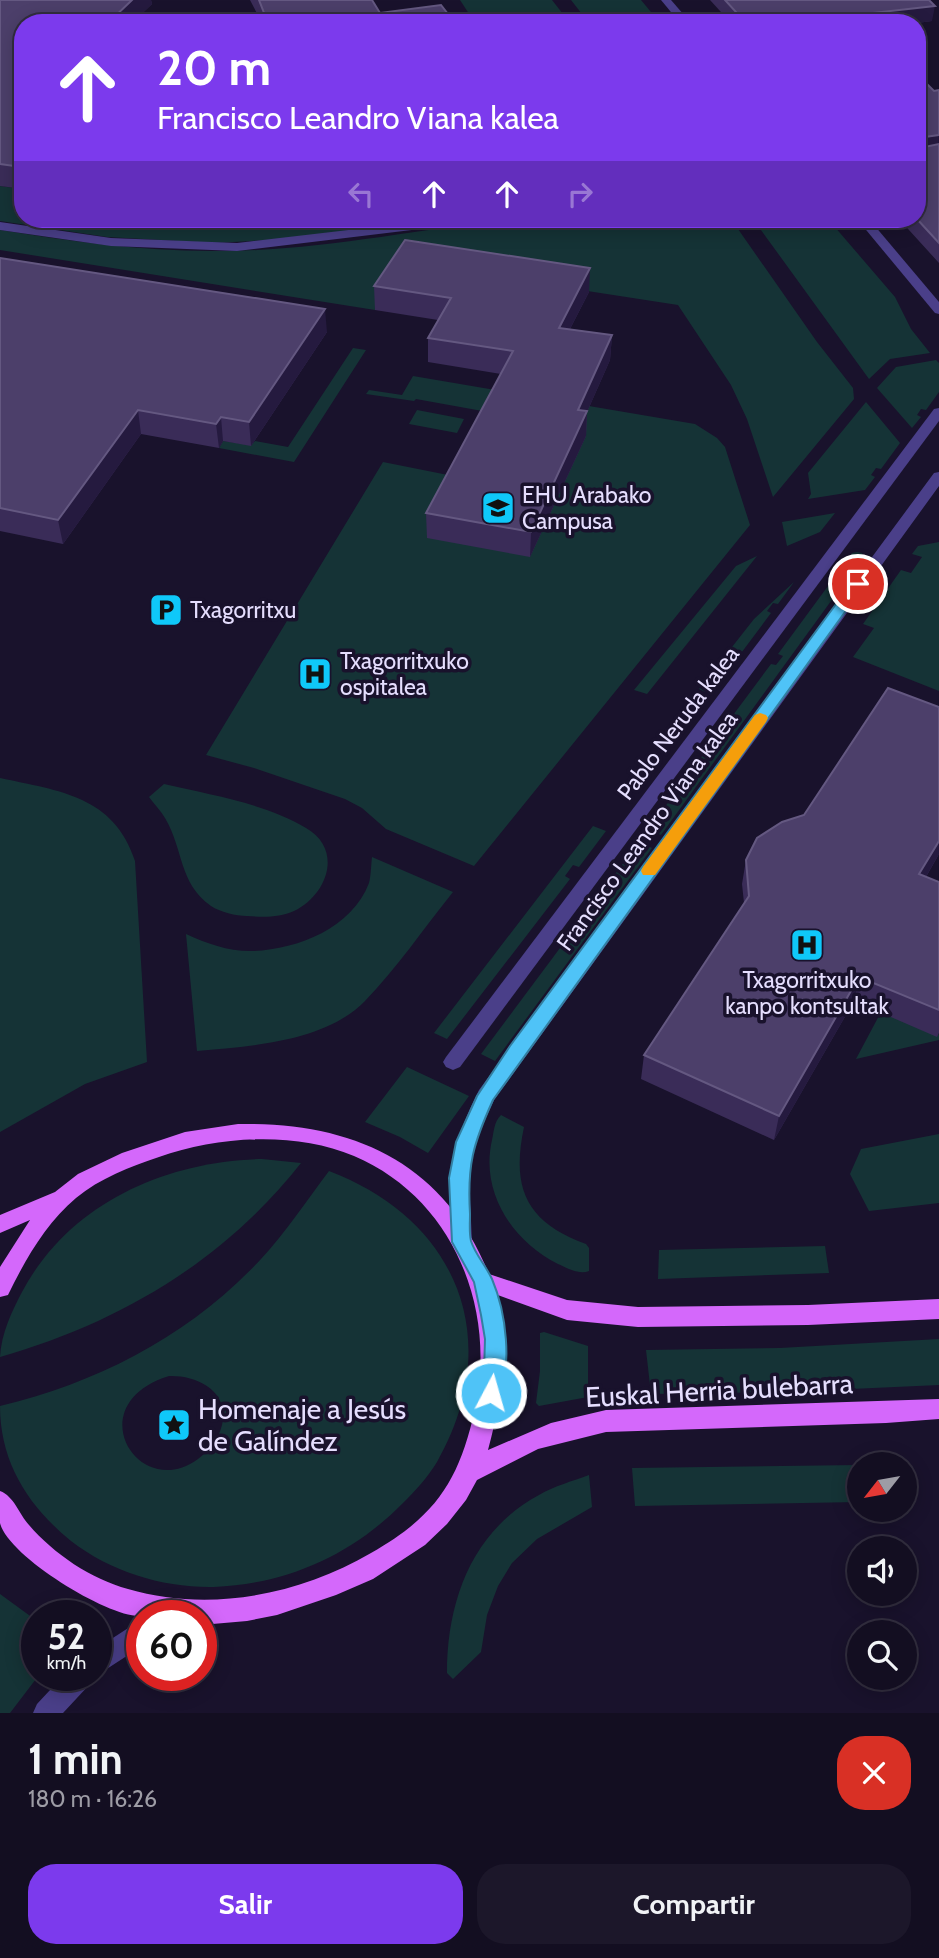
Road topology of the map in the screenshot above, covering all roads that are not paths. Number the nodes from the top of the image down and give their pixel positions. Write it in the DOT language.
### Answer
graph roads {
  1 [pos="666,0"];
  2 [pos="678,14"];
  3 [pos="0,226"];
  4 [pos="395,228"];
  5 [pos="871,228"];
  6 [pos="939,310"];
  7 [pos="939,412"];
  8 [pos="939,476"];
  9 [pos="453,1062"];
  10 [pos="62,1197"];
  11 [pos="0,1224"];
  12 [pos="462,1242"];
  13 [pos="483,1281"];
  14 [pos="0,1288"];
  15 [pos="939,1309"];
  16 [pos="939,1409"];
  17 [pos="469,1472"];
  18 [pos="0,1502"];
  19 [pos="126,1601"];
  20 [pos="217,1613"];
  21 [pos="66,1691"];
  22 [pos="46,1713"];
  1 -- 2 [label="street"];
  3 -- 4 [label="street"];
  5 -- 6 [label="street"];
  7 -- 9 [label="street, Pablo Neruda kalea"];
  8 -- 12 [label="street, Francisco Leandro Viana kalea"];
  10 -- 11 [label="main road"];
  10 -- 12 [label="main road"];
  10 -- 14 [label="main road"];
  12 -- 13 [label="main road"];
  13 -- 15 [label="main road"];
  13 -- 17 [label="main road"];
  16 -- 17 [label="main road, Euskal Herria bulebarra"];
  17 -- 20 [label="main road"];
  18 -- 19 [label="main road"];
  21 -- 22 [label="street"];
}
